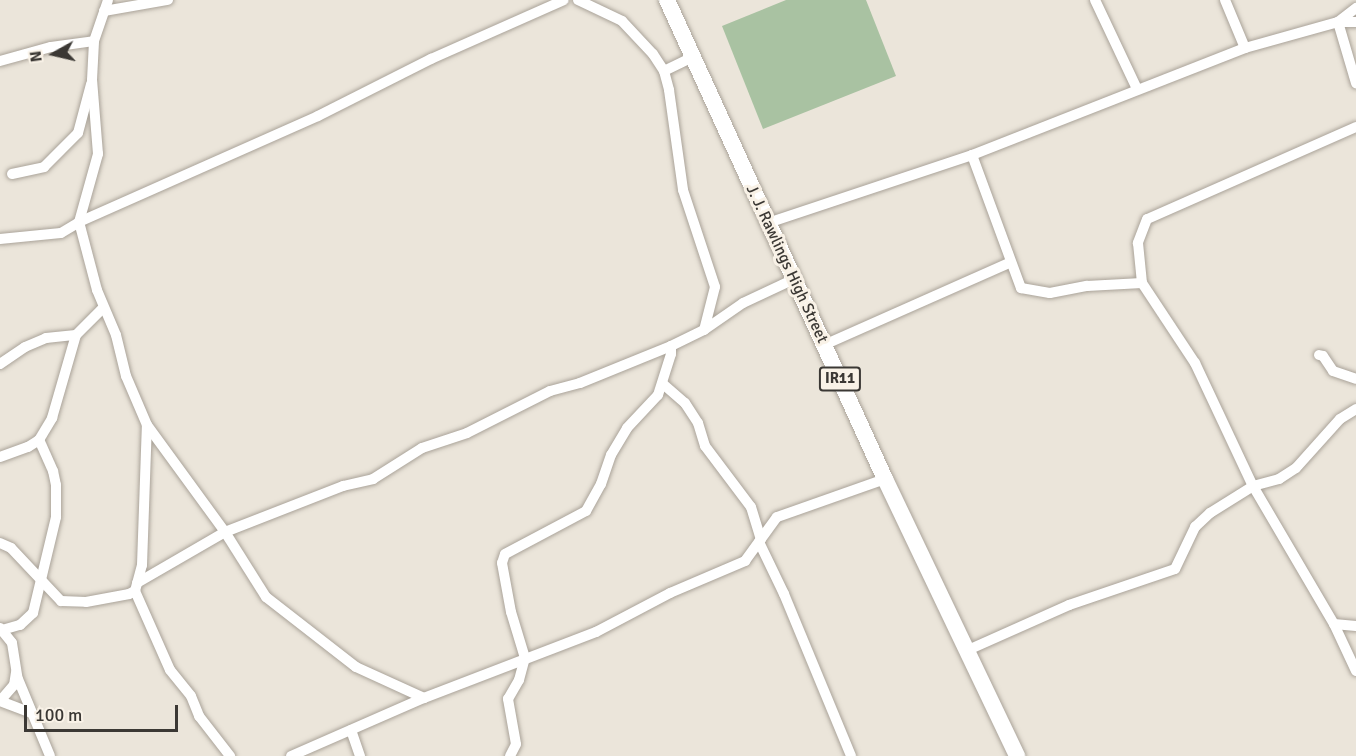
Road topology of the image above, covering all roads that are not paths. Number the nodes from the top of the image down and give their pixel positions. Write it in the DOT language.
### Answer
graph roads {
  1 [pos="108,0"];
  2 [pos="168,0"];
  3 [pos="564,0"];
  4 [pos="578,0"];
  5 [pos="667,0"];
  6 [pos="1095,0"];
  7 [pos="1226,0"];
  8 [pos="1356,8"];
  9 [pos="104,11"];
  10 [pos="1338,22"];
  11 [pos="1356,22"];
  12 [pos="94,41"];
  13 [pos="1245,48"];
  14 [pos="693,57"];
  15 [pos="0,61"];
  16 [pos="664,71"];
  17 [pos="92,80"];
  18 [pos="1356,83"];
  19 [pos="1137,89"];
  20 [pos="1356,127"];
  21 [pos="98,132"];
  22 [pos="78,133"];
  23 [pos="972,155"];
  24 [pos="12,174"];
  25 [pos="79,222"];
  26 [pos="768,223"];
  27 [pos="0,239"];
  28 [pos="1009,263"];
  29 [pos="794,279"];
  30 [pos="1142,283"];
  31 [pos="103,308"];
  32 [pos="704,330"];
  33 [pos="76,335"];
  34 [pos="824,345"];
  35 [pos="671,346"];
  36 [pos="1319,356"];
  37 [pos="0,364"];
  38 [pos="1356,379"];
  39 [pos="663,384"];
  40 [pos="1356,409"];
  41 [pos="147,425"];
  42 [pos="39,440"];
  43 [pos="0,457"];
  44 [pos="885,479"];
  45 [pos="1253,486"];
  46 [pos="225,532"];
  47 [pos="760,541"];
  48 [pos="0,543"];
  49 [pos="40,581"];
  50 [pos="136,587"];
  51 [pos="1334,624"];
  52 [pos="1356,626"];
  53 [pos="1,629"];
  54 [pos="968,650"];
  55 [pos="525,658"];
  56 [pos="16,669"];
  57 [pos="1356,671"];
  58 [pos="424,698"];
  59 [pos="0,701"];
  60 [pos="32,713"];
  61 [pos="351,730"];
  62 [pos="50,756"];
  63 [pos="230,756"];
  64 [pos="291,756"];
  65 [pos="360,756"];
  66 [pos="510,756"];
  67 [pos="851,756"];
  68 [pos="1017,756"];
  1 -- 9 [label="street"];
  2 -- 9 [label="street"];
  3 -- 25 [label="street"];
  4 -- 16 [label="street"];
  5 -- 14 [label="main road, J. J. Rawlings High Street / IR11"];
  6 -- 19 [label="street"];
  7 -- 13 [label="street"];
  8 -- 10 [label="street"];
  9 -- 12 [label="street"];
  10 -- 11 [label="street"];
  10 -- 13 [label="street"];
  10 -- 18 [label="street"];
  12 -- 15 [label="street"];
  12 -- 17 [label="street"];
  13 -- 19 [label="street"];
  14 -- 16 [label="street"];
  14 -- 26 [label="main road, J. J. Rawlings High Street / IR11"];
  16 -- 32 [label="street"];
  17 -- 21 [label="street"];
  17 -- 22 [label="street"];
  19 -- 23 [label="street"];
  20 -- 30 [label="street"];
  21 -- 22 [label="street"];
  21 -- 25 [label="street"];
  22 -- 24 [label="street"];
  23 -- 26 [label="street"];
  23 -- 28 [label="street"];
  25 -- 27 [label="street"];
  25 -- 31 [label="street"];
  26 -- 29 [label="main road, J. J. Rawlings High Street / IR11"];
  28 -- 30 [label="street"];
  28 -- 34 [label="street"];
  29 -- 32 [label="street"];
  29 -- 34 [label="main road, J. J. Rawlings High Street / IR11"];
  30 -- 45 [label="street"];
  31 -- 33 [label="street"];
  31 -- 41 [label="street"];
  32 -- 35 [label="street"];
  33 -- 37 [label="street"];
  33 -- 42 [label="street"];
  34 -- 44 [label="main road, J. J. Rawlings High Street / IR11"];
  35 -- 39 [label="street"];
  35 -- 46 [label="street"];
  36 -- 38 [label="street"];
  39 -- 47 [label="street"];
  39 -- 55 [label="street"];
  40 -- 45 [label="street"];
  41 -- 46 [label="street"];
  41 -- 50 [label="street"];
  42 -- 43 [label="street"];
  42 -- 49 [label="street"];
  44 -- 47 [label="street"];
  44 -- 54 [label="main road, J. J. Rawlings High Street / IR11"];
  45 -- 51 [label="street"];
  45 -- 54 [label="street"];
  46 -- 50 [label="street"];
  46 -- 58 [label="street"];
  47 -- 55 [label="street"];
  47 -- 67 [label="street"];
  48 -- 49 [label="street"];
  49 -- 50 [label="street"];
  49 -- 53 [label="street"];
  50 -- 63 [label="street"];
  51 -- 52 [label="street"];
  51 -- 57 [label="street"];
  53 -- 56 [label="street"];
  54 -- 68 [label="main road, J. J. Rawlings High Street / IR11"];
  55 -- 58 [label="street"];
  55 -- 66 [label="street"];
  56 -- 59 [label="street"];
  56 -- 60 [label="street"];
  58 -- 61 [label="street"];
  59 -- 60 [label="street"];
  60 -- 62 [label="street"];
  61 -- 64 [label="street"];
  61 -- 65 [label="street"];
}
